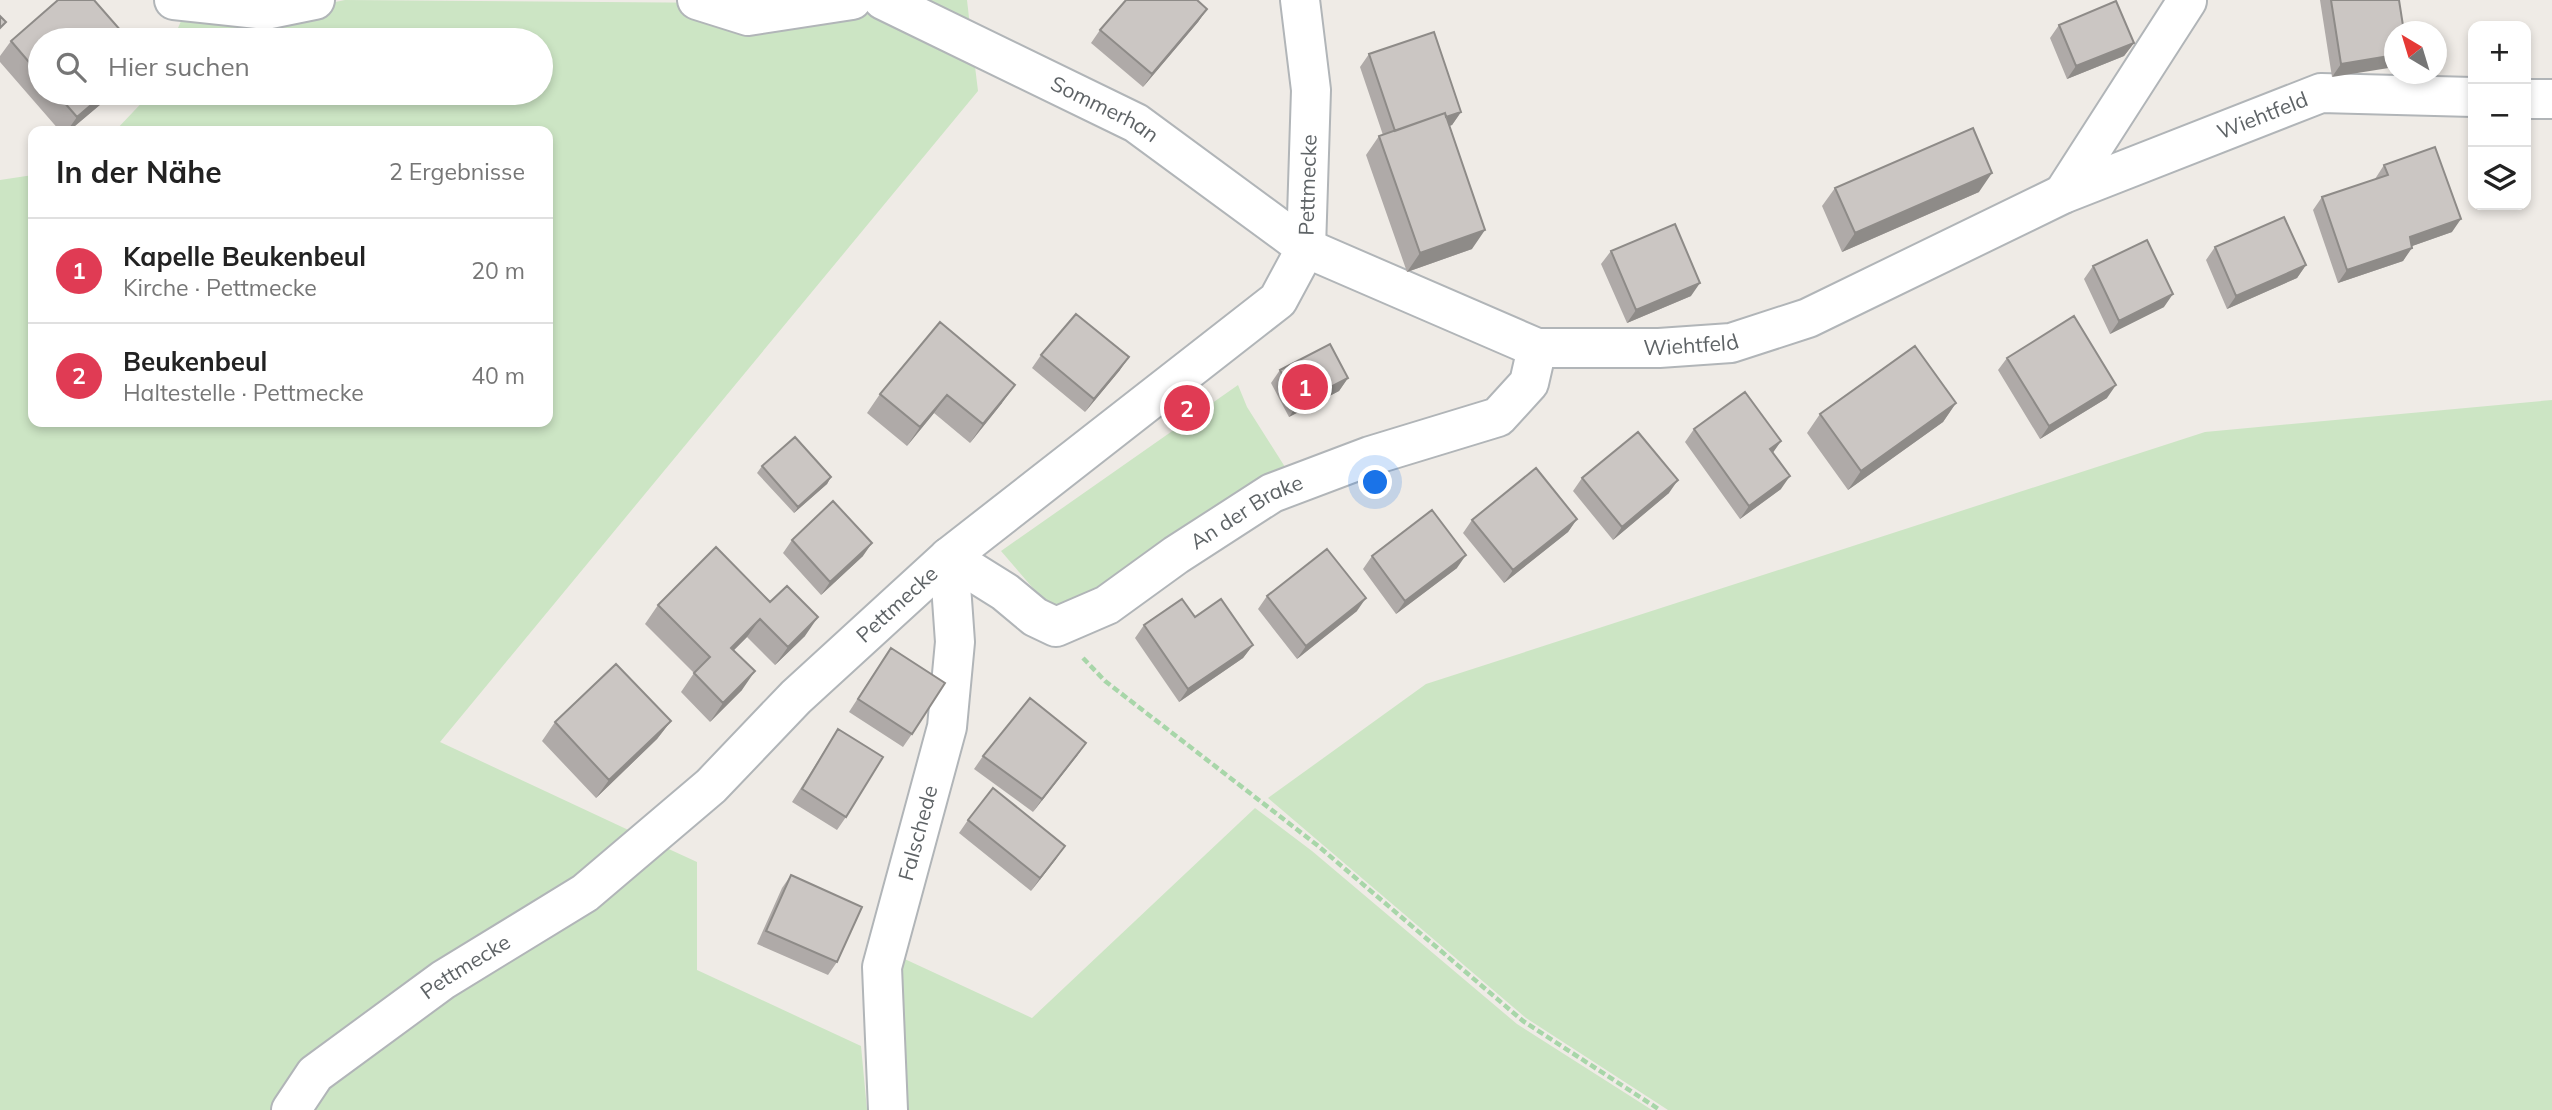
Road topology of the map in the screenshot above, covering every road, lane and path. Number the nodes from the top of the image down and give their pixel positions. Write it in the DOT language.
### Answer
graph roads {
  1 [pos="174,0"];
  2 [pos="315,0"];
  3 [pos="697,0"];
  4 [pos="852,0"];
  5 [pos="883,0"];
  6 [pos="1300,0"];
  7 [pos="2187,1"];
  8 [pos="2468,97"];
  9 [pos="2531,99"];
  10 [pos="2552,99"];
  11 [pos="2063,194"];
  12 [pos="1307,248"];
  13 [pos="1537,348"];
  14 [pos="949,557"];
  15 [pos="1056,627"];
  16 [pos="291,1110"];
  17 [pos="888,1110"];
  18 [pos="1660,1110"];
  1 -- 2 [label="street"];
  3 -- 4 [label="street"];
  5 -- 12 [label="street, Sommerhan"];
  6 -- 12 [label="street, Pettmecke"];
  7 -- 11 [label="street"];
  8 -- 11 [label="street, Wiehtfeld"];
  9 -- 10 [label="street"];
  11 -- 13 [label="street, Wiehtfeld"];
  12 -- 13 [label="street, Wiehtfeld"];
  12 -- 14 [label="street, Pettmecke"];
  13 -- 15 [label="street, An der Brake"];
  14 -- 15 [label="street"];
  14 -- 16 [label="street, Pettmecke"];
  14 -- 17 [label="street, Falschede"];
  15 -- 18 [label="path"];
}
